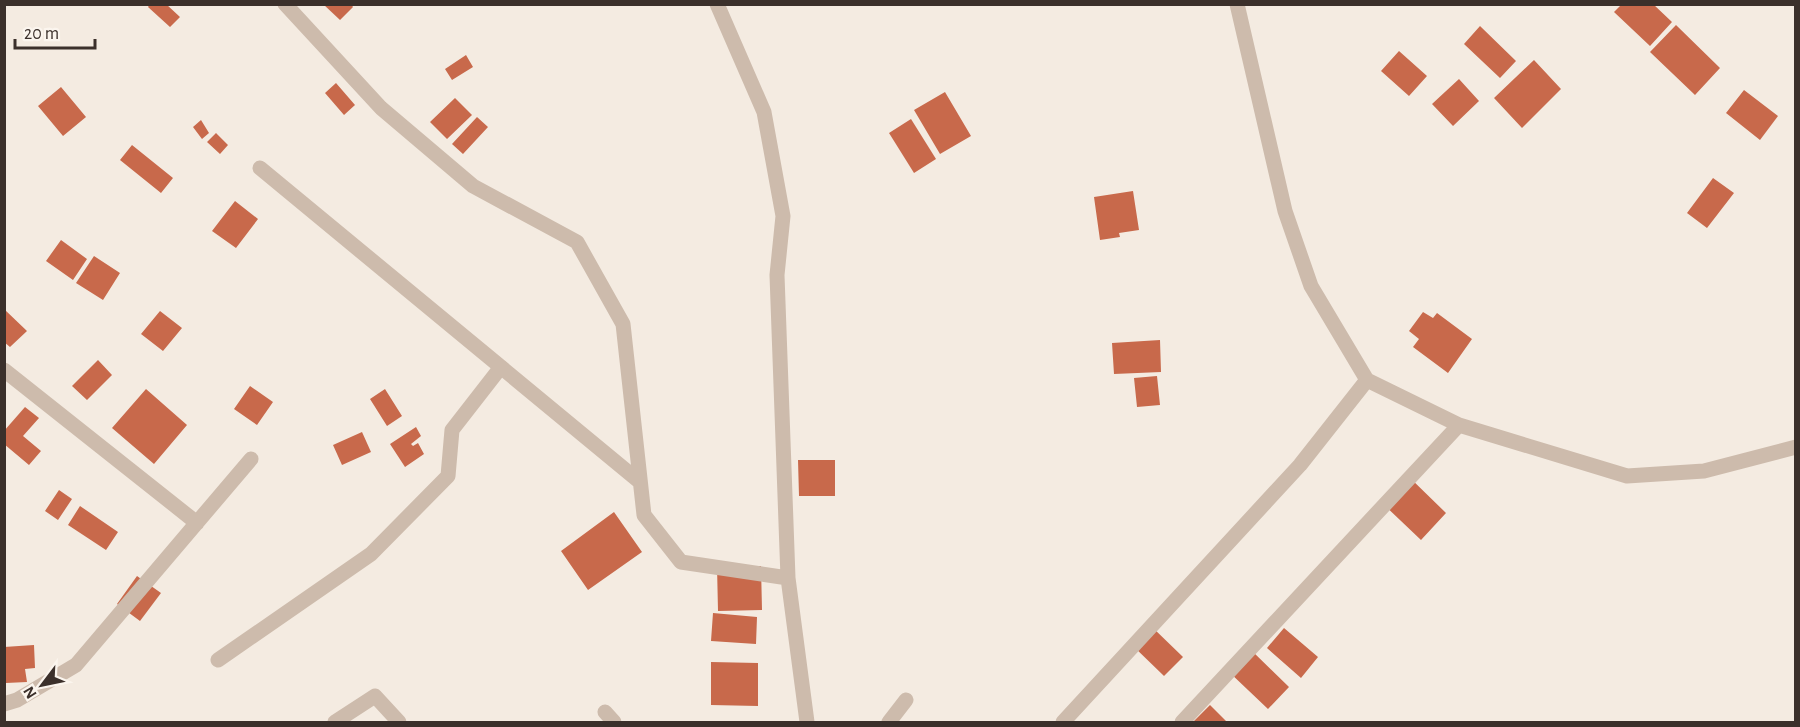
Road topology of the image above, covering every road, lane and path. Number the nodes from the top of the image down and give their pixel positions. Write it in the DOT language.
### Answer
graph roads {
  1 [pos="285,4"];
  2 [pos="717,4"];
  3 [pos="1237,4"];
  4 [pos="260,168"];
  5 [pos="501,367"];
  6 [pos="4,370"];
  7 [pos="1367,380"];
  8 [pos="1459,425"];
  9 [pos="1796,447"];
  10 [pos="251,459"];
  11 [pos="640,482"];
  12 [pos="197,523"];
  13 [pos="788,578"];
  14 [pos="218,660"];
  15 [pos="906,700"];
  16 [pos="4,704"];
  17 [pos="335,723"];
  18 [pos="399,723"];
  19 [pos="807,723"];
  20 [pos="889,723"];
  21 [pos="1062,723"];
  22 [pos="1182,723"];
  1 -- 11 [label="street"];
  2 -- 13 [label="street"];
  3 -- 7 [label="street"];
  4 -- 5 [label="street"];
  5 -- 11 [label="street"];
  5 -- 14 [label="street"];
  6 -- 12 [label="street"];
  7 -- 8 [label="street"];
  7 -- 21 [label="street"];
  8 -- 9 [label="street"];
  8 -- 22 [label="street"];
  10 -- 12 [label="street"];
  11 -- 13 [label="street"];
  12 -- 16 [label="street"];
  13 -- 19 [label="street"];
  15 -- 20 [label="street"];
  17 -- 18 [label="street"];
}
